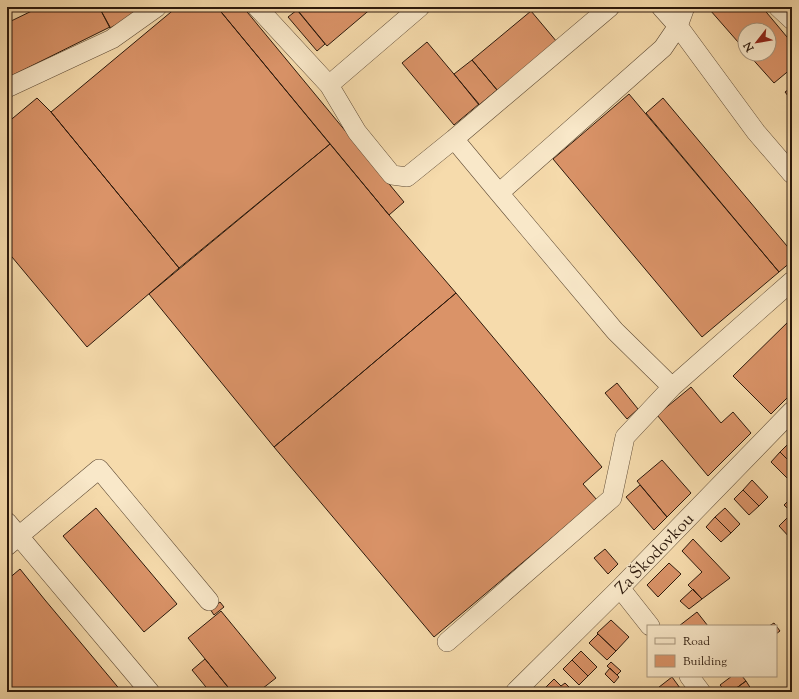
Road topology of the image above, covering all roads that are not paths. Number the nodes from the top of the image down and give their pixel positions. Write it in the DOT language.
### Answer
graph roads {
  1 [pos="158,7"];
  2 [pos="257,7"];
  3 [pos="420,7"];
  4 [pos="610,7"];
  5 [pos="661,7"];
  6 [pos="685,7"];
  7 [pos="778,7"];
  8 [pos="792,20"];
  9 [pos="678,26"];
  10 [pos="329,85"];
  11 [pos="7,88"];
  12 [pos="454,139"];
  13 [pos="792,174"];
  14 [pos="499,193"];
  15 [pos="792,281"];
  16 [pos="672,387"];
  17 [pos="792,411"];
  18 [pos="11,534"];
  19 [pos="620,588"];
  20 [pos="209,601"];
  21 [pos="649,625"];
  22 [pos="447,642"];
  23 [pos="690,677"];
  24 [pos="150,692"];
  25 [pos="514,692"];
  26 [pos="701,692"];
  1 -- 11 [label="street"];
  2 -- 10 [label="street"];
  3 -- 10 [label="street"];
  4 -- 12 [label="street"];
  5 -- 9 [label="street"];
  6 -- 9 [label="street"];
  7 -- 8 [label="street"];
  9 -- 13 [label="street"];
  9 -- 14 [label="street"];
  10 -- 12 [label="street"];
  12 -- 14 [label="street"];
  14 -- 16 [label="street"];
  15 -- 16 [label="street"];
  16 -- 22 [label="street"];
  17 -- 19 [label="street, Za Škodovkou"];
  18 -- 20 [label="street"];
  18 -- 24 [label="street"];
  19 -- 21 [label="street"];
  19 -- 25 [label="street, Za Škodovkou"];
  23 -- 26 [label="street"];
}
